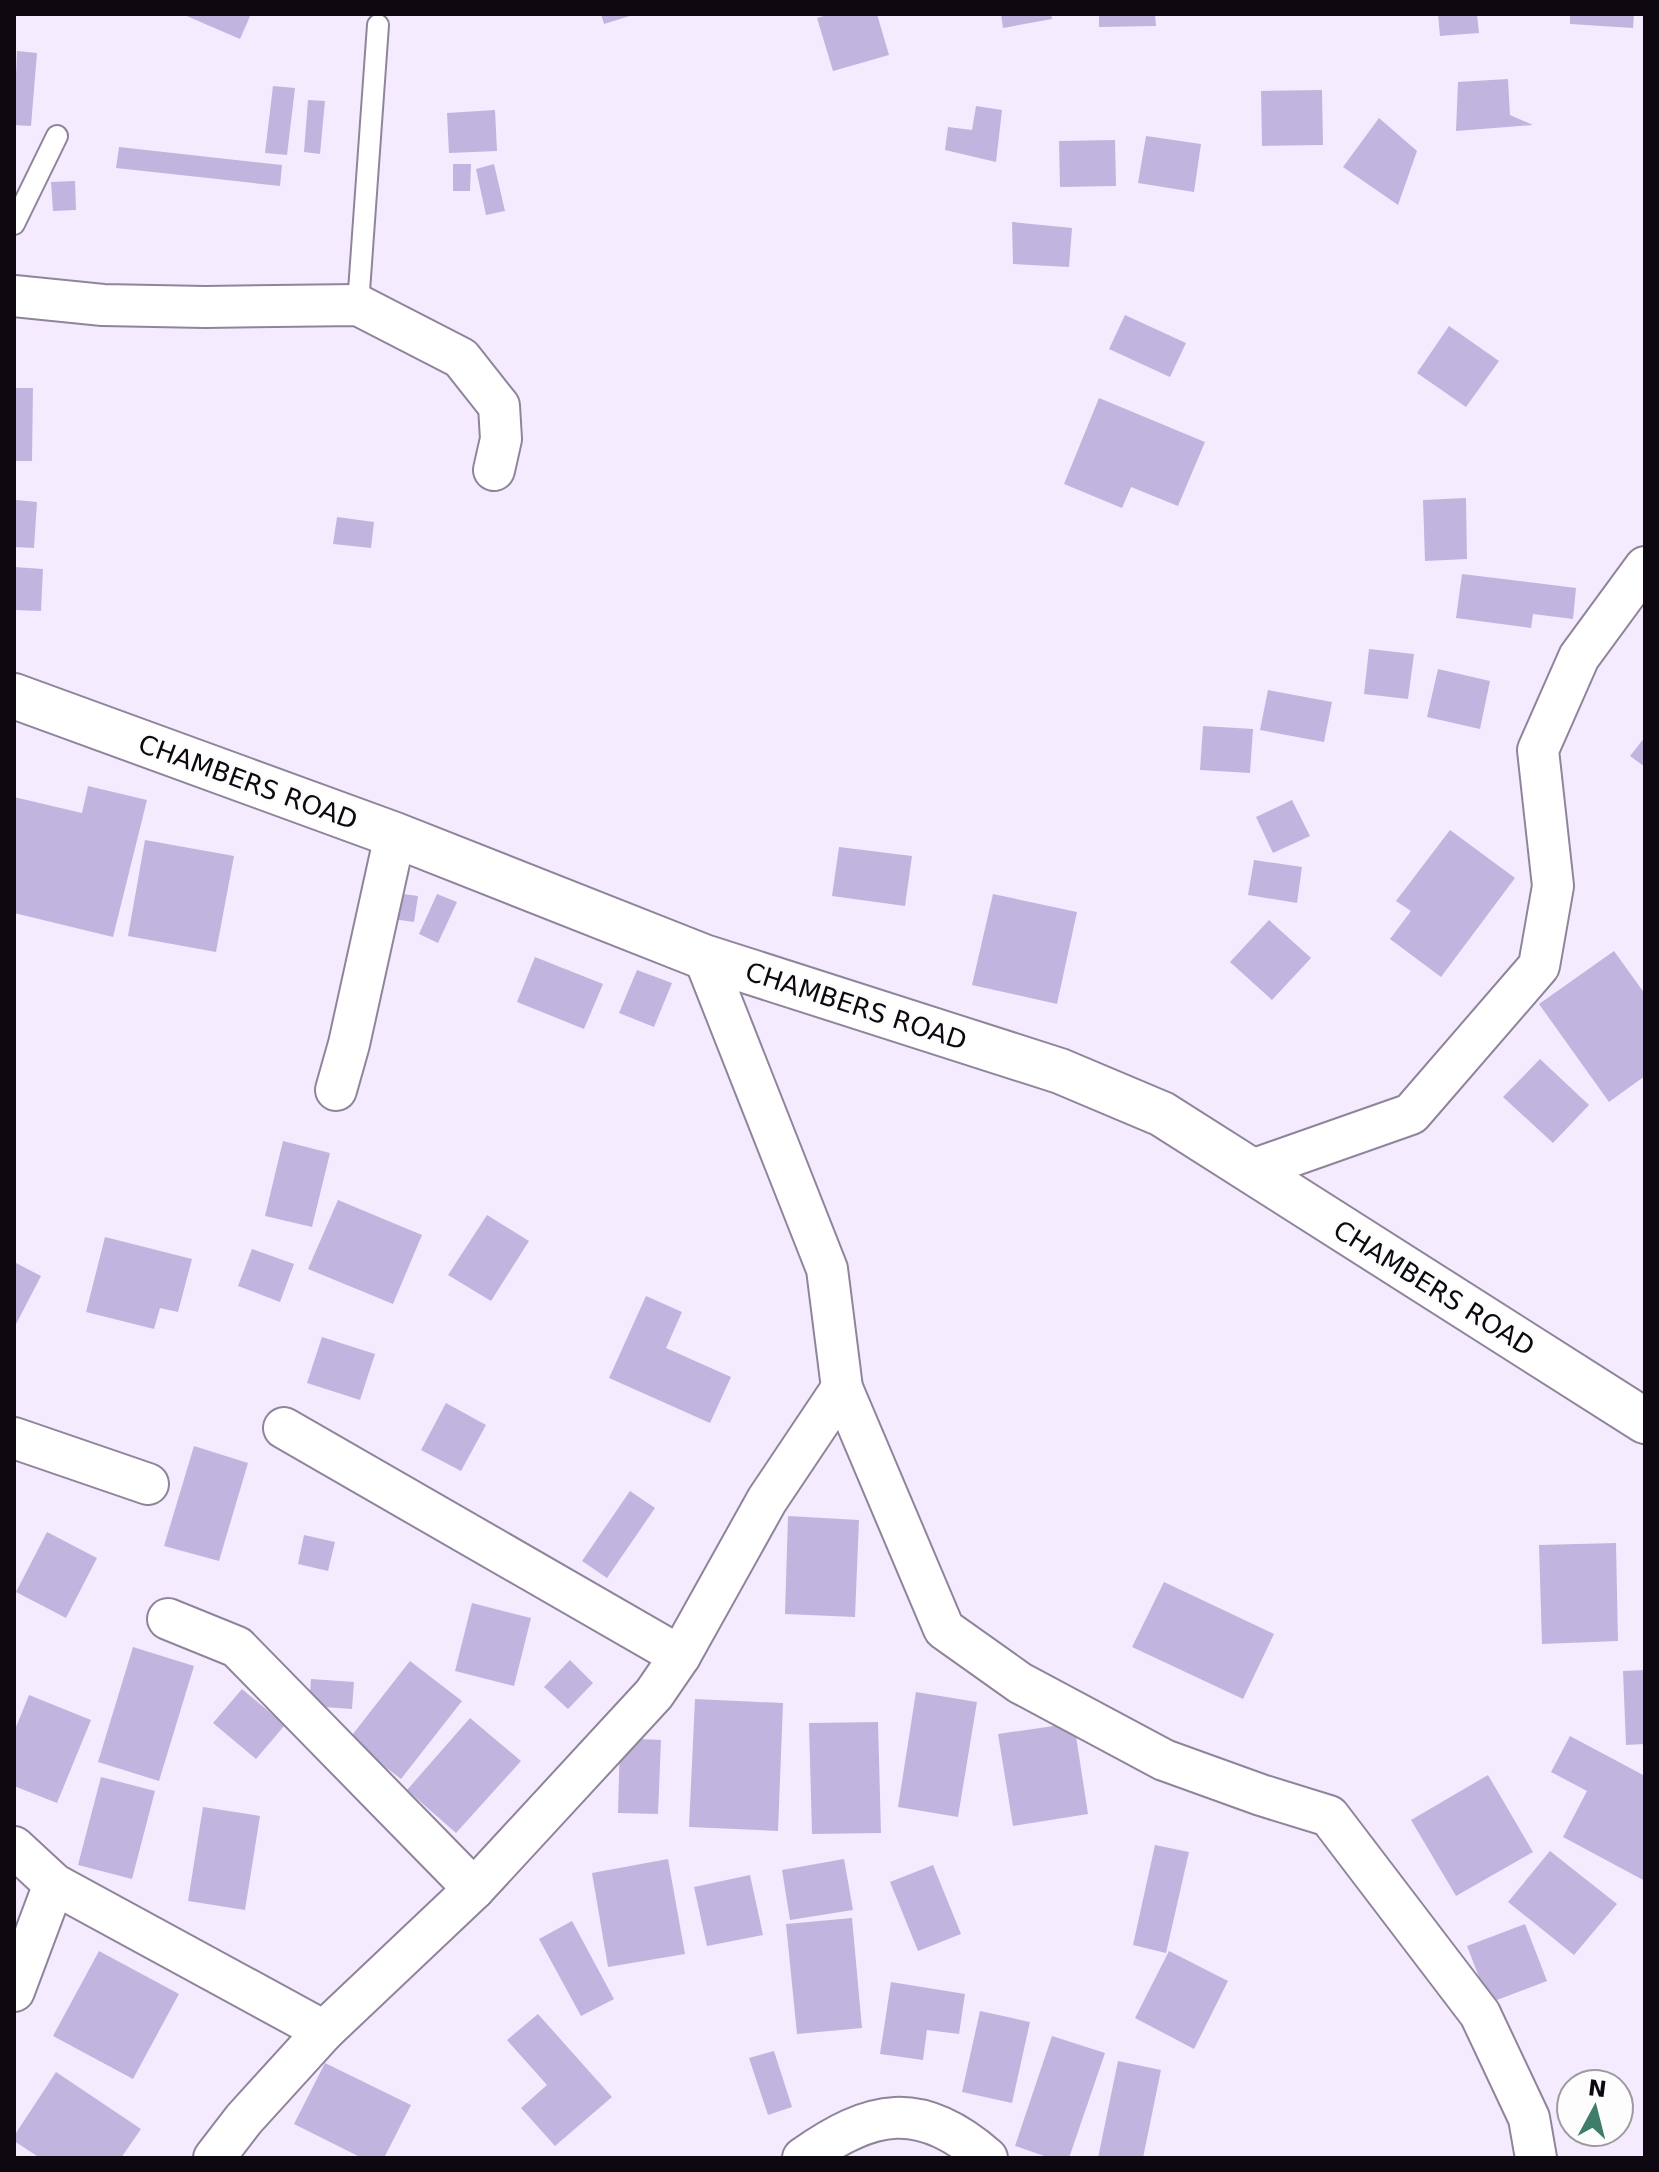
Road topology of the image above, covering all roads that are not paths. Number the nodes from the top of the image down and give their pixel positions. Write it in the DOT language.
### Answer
graph roads {
  1 [pos="378,25"];
  2 [pos="57,136"];
  3 [pos="15,222"];
  4 [pos="14,296"];
  5 [pos="358,305"];
  6 [pos="494,470"];
  7 [pos="1645,567"];
  8 [pos="14,696"];
  9 [pos="395,835"];
  10 [pos="704,957"];
  11 [pos="336,1090"];
  12 [pos="1249,1171"];
  13 [pos="842,1388"];
  14 [pos="1645,1421"];
  15 [pos="284,1428"];
  16 [pos="14,1438"];
  17 [pos="148,1484"];
  18 [pos="168,1619"];
  19 [pos="680,1656"];
  20 [pos="14,1847"];
  21 [pos="54,1884"];
  22 [pos="474,1889"];
  23 [pos="14,1991"];
  24 [pos="324,2031"];
  25 [pos="214,2158"];
  26 [pos="803,2158"];
  27 [pos="987,2158"];
  28 [pos="1536,2158"];
  1 -- 5 [label="lane"];
  2 -- 3 [label="lane"];
  4 -- 5 [label="street"];
  5 -- 6 [label="street"];
  7 -- 12 [label="street"];
  8 -- 9 [label="street, CHAMBERS ROAD"];
  9 -- 10 [label="street, CHAMBERS ROAD"];
  9 -- 11 [label="street"];
  10 -- 12 [label="street, CHAMBERS ROAD"];
  10 -- 13 [label="street"];
  12 -- 14 [label="street, CHAMBERS ROAD"];
  13 -- 19 [label="street"];
  13 -- 28 [label="street"];
  15 -- 19 [label="street"];
  16 -- 17 [label="street"];
  18 -- 22 [label="street"];
  19 -- 22 [label="street"];
  20 -- 21 [label="street"];
  21 -- 23 [label="street"];
  21 -- 24 [label="street"];
  22 -- 24 [label="street"];
  24 -- 25 [label="street"];
  26 -- 27 [label="street"];
}
